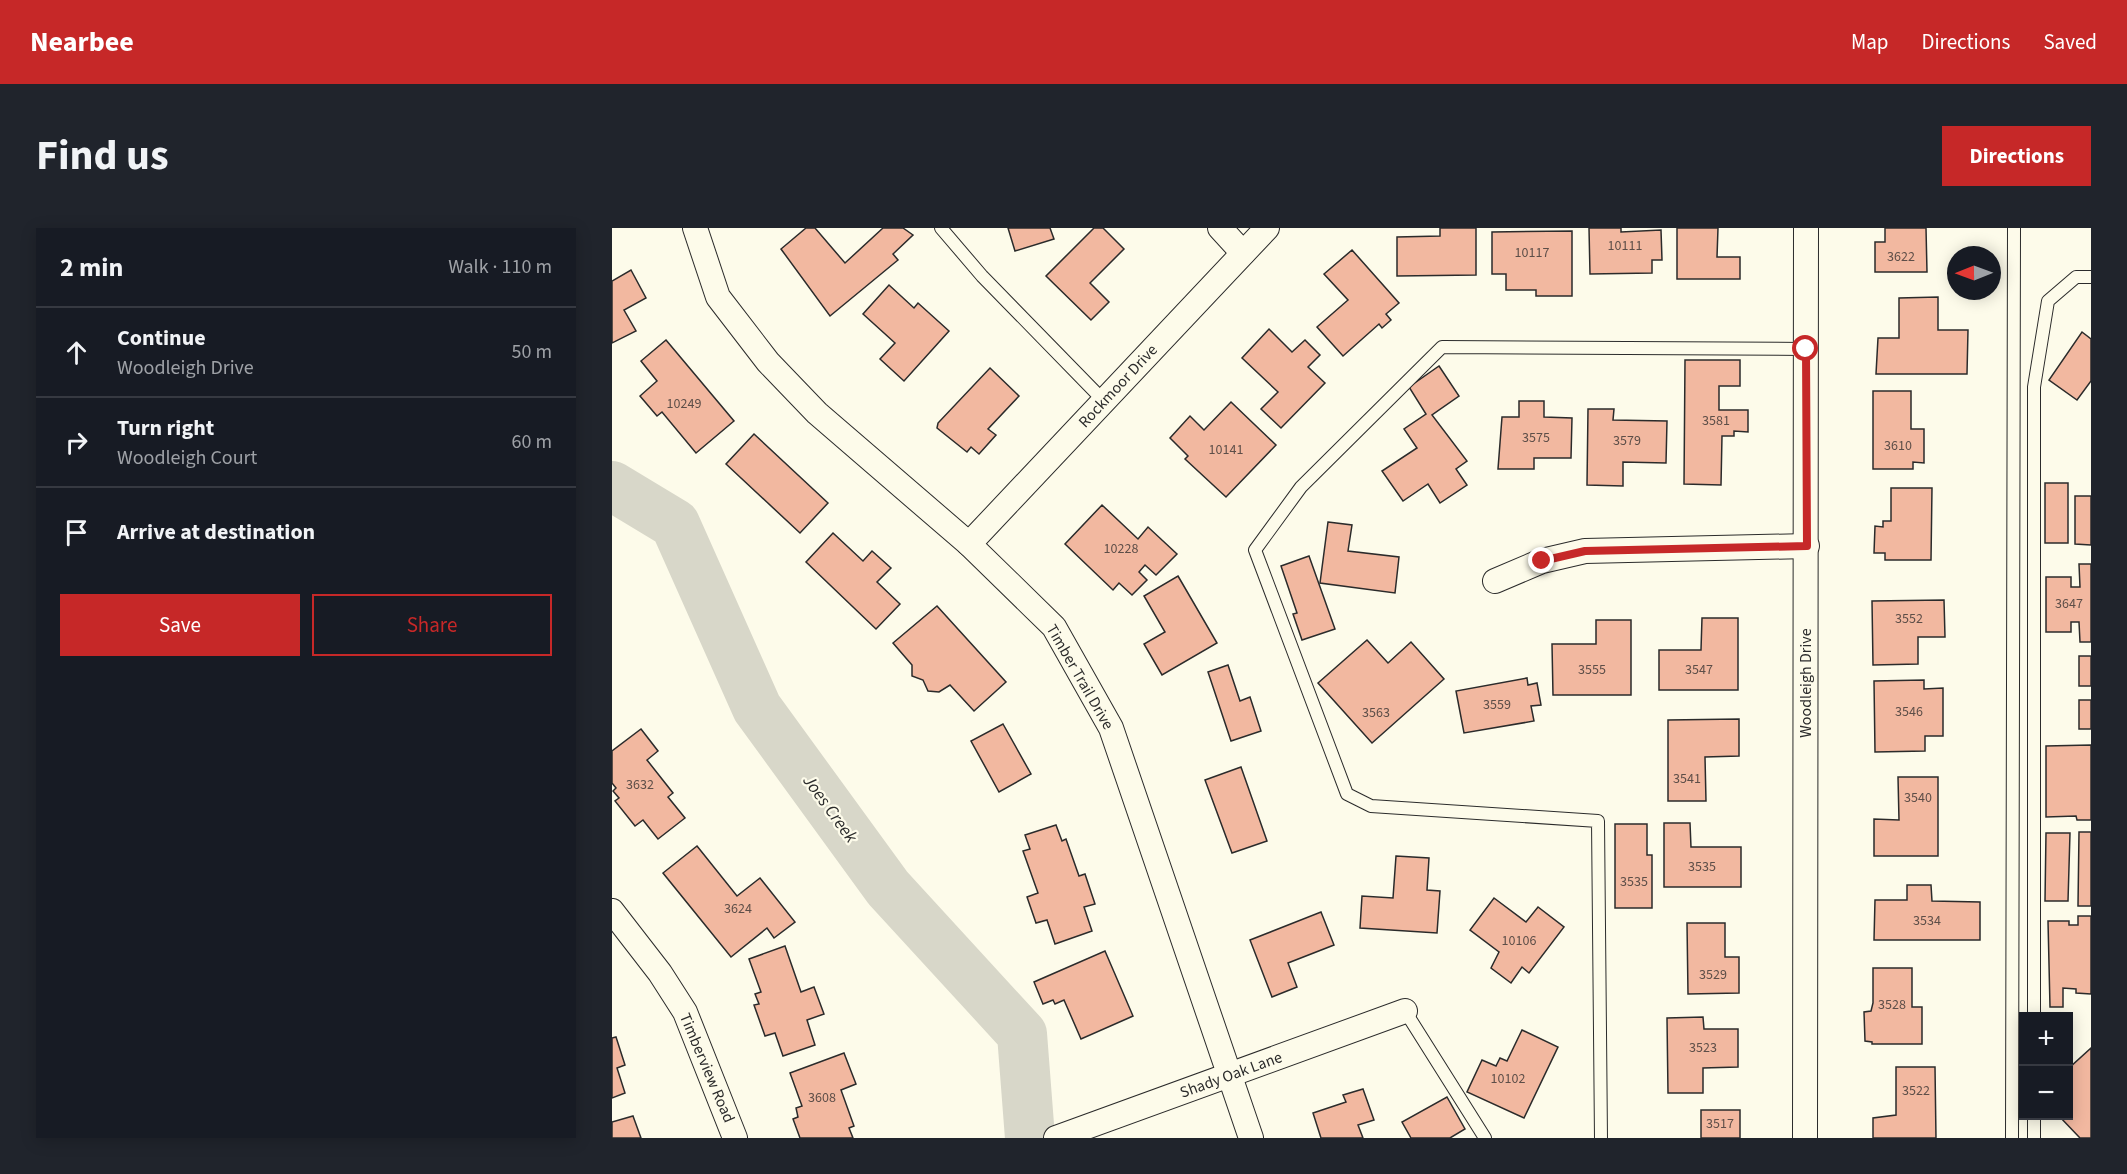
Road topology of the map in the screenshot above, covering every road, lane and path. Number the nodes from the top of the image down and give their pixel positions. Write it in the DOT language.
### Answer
graph roads {
  1 [pos="695,228"];
  2 [pos="941,228"];
  3 [pos="1220,228"];
  4 [pos="1267,228"];
  5 [pos="1806,228"];
  6 [pos="2014,228"];
  7 [pos="1243,253"];
  8 [pos="2091,277"];
  9 [pos="1806,349"];
  10 [pos="1104,401"];
  11 [pos="969,544"];
  12 [pos="1807,546"];
  13 [pos="1495,581"];
  14 [pos="612,911"];
  15 [pos="1405,1011"];
  16 [pos="2034,1012"];
  17 [pos="1230,1075"];
  18 [pos="2034,1120"];
  19 [pos="1062,1136"];
  20 [pos="735,1138"];
  21 [pos="1251,1138"];
  22 [pos="1485,1138"];
  23 [pos="1601,1138"];
  24 [pos="1805,1138"];
  25 [pos="2012,1138"];
  26 [pos="2034,1138"];
  1 -- 11 [label="street, Timber Trail Drive"];
  2 -- 10 [label="lane"];
  3 -- 7 [label="street"];
  4 -- 7 [label="street, Rockmoor Drive"];
  5 -- 9 [label="street, Woodleigh Drive"];
  6 -- 25 [label="lane"];
  7 -- 10 [label="street, Rockmoor Drive"];
  8 -- 16 [label="lane"];
  9 -- 12 [label="street, Woodleigh Drive"];
  9 -- 23 [label="lane"];
  10 -- 11 [label="street, Rockmoor Drive"];
  11 -- 17 [label="street, Timber Trail Drive"];
  12 -- 13 [label="street"];
  12 -- 24 [label="street, Woodleigh Drive"];
  14 -- 20 [label="street, Timberview Road"];
  15 -- 17 [label="street, Shady Oak Lane"];
  15 -- 22 [label="lane"];
  17 -- 19 [label="street, Shady Oak Lane"];
  17 -- 21 [label="street, Timber Trail Drive"];
  18 -- 26 [label="lane"];
}
